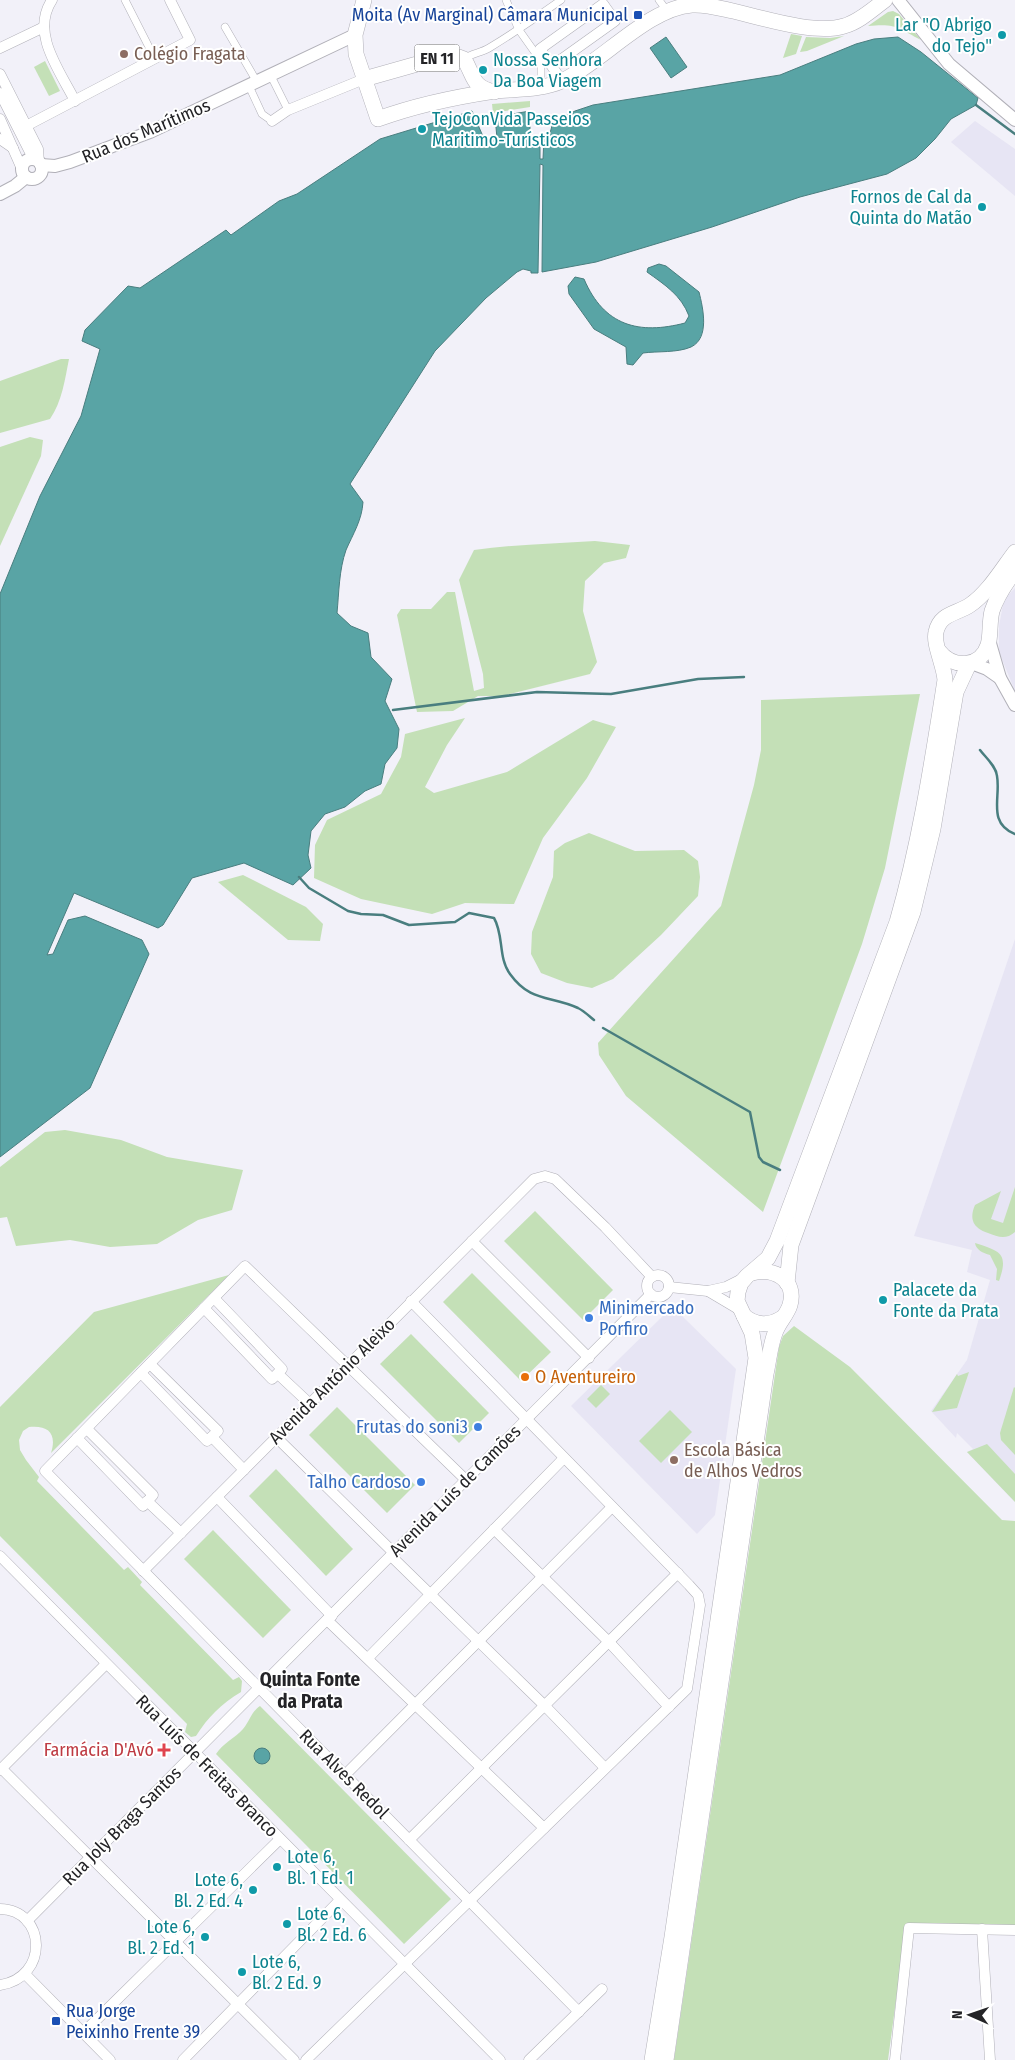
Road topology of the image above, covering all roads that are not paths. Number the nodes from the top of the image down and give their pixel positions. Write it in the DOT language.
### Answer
graph roads {
  1 [pos="126,0"];
  2 [pos="170,0"];
  3 [pos="364,0"];
  4 [pos="506,0"];
  5 [pos="560,0"];
  6 [pos="885,0"];
  7 [pos="898,0"];
  8 [pos="50,1"];
  9 [pos="601,2"];
  10 [pos="550,3"];
  11 [pos="663,6"];
  12 [pos="44,27"];
  13 [pos="225,27"];
  14 [pos="519,30"];
  15 [pos="355,34"];
  16 [pos="0,48"];
  17 [pos="155,59"];
  18 [pos="464,59"];
  19 [pos="552,66"];
  20 [pos="0,74"];
  21 [pos="471,75"];
  22 [pos="271,76"];
  23 [pos="364,79"];
  24 [pos="562,81"];
  25 [pos="253,84"];
  26 [pos="541,87"];
  27 [pos="494,92"];
  28 [pos="0,93"];
  29 [pos="450,98"];
  30 [pos="74,101"];
  31 [pos="288,110"];
  32 [pos="0,119"];
  33 [pos="1015,120"];
  34 [pos="272,121"];
  35 [pos="26,126"];
  36 [pos="0,139"];
  37 [pos="13,148"];
  38 [pos="38,162"];
  39 [pos="24,173"];
  40 [pos="0,194"];
  41 [pos="1015,552"];
  42 [pos="1015,571"];
  43 [pos="961,610"];
  44 [pos="989,635"];
  45 [pos="938,650"];
  46 [pos="970,663"];
  47 [pos="1000,678"];
  48 [pos="1015,705"];
  49 [pos="472,1241"];
  50 [pos="750,1275"];
  51 [pos="652,1277"];
  52 [pos="787,1283"];
  53 [pos="669,1287"];
  54 [pos="708,1291"];
  55 [pos="651,1294"];
  56 [pos="214,1298"];
  57 [pos="410,1301"];
  58 [pos="204,1308"];
  59 [pos="742,1313"];
  60 [pos="782,1318"];
  61 [pos="589,1358"];
  62 [pos="150,1364"];
  63 [pos="347,1367"];
  64 [pos="141,1373"];
  65 [pos="278,1374"];
  66 [pos="310,1404"];
  67 [pos="527,1420"];
  68 [pos="87,1429"];
  69 [pos="212,1437"];
  70 [pos="276,1437"];
  71 [pos="77,1438"];
  72 [pos="563,1458"];
  73 [pos="244,1470"];
  74 [pos="466,1480"];
  75 [pos="217,1497"];
  76 [pos="147,1501"];
  77 [pos="612,1507"];
  78 [pos="494,1529"];
  79 [pos="181,1532"];
  80 [pos="392,1555"];
  81 [pos="0,1556"];
  82 [pos="143,1570"];
  83 [pos="678,1573"];
  84 [pos="542,1577"];
  85 [pos="431,1594"];
  86 [pos="330,1618"];
  87 [pos="480,1641"];
  88 [pos="609,1642"];
  89 [pos="368,1658"];
  90 [pos="106,1664"];
  91 [pos="259,1688"];
  92 [pos="416,1705"];
  93 [pos="545,1706"];
  94 [pos="669,1707"];
  95 [pos="195,1753"];
  96 [pos="482,1768"];
  97 [pos="605,1768"];
  98 [pos="1,1770"];
  99 [pos="345,1775"];
  100 [pos="544,1828"];
  101 [pos="280,1839"];
  102 [pos="409,1840"];
  103 [pos="90,1858"];
  104 [pos="340,1900"];
  105 [pos="468,1902"];
  106 [pos="0,1909"];
  107 [pos="27,1921"];
  108 [pos="982,1929"];
  109 [pos="1015,1930"];
  110 [pos="175,1942"];
  111 [pos="405,1963"];
  112 [pos="25,1974"];
  113 [pos="0,1985"];
  114 [pos="602,1990"];
  115 [pos="238,2004"];
  116 [pos="579,2012"];
  117 [pos="82,2033"];
  118 [pos="110,2060"];
  119 [pos="183,2060"];
  120 [pos="294,2060"];
  121 [pos="306,2060"];
  122 [pos="500,2060"];
  123 [pos="529,2060"];
  124 [pos="652,2060"];
  125 [pos="666,2060"];
  126 [pos="894,2060"];
  127 [pos="990,2060"];
  1 -- 17 [label="street"];
  2 -- 17 [label="street"];
  3 -- 15 [label="main road, EN 11"];
  4 -- 14 [label="street"];
  5 -- 10 [label="street"];
  6 -- 11 [label="main road, EN 11"];
  7 -- 33 [label="street"];
  8 -- 12 [label="street"];
  9 -- 19 [label="street"];
  9 -- 19 [label="street"];
  10 -- 14 [label="street"];
  11 -- 24 [label="main road, EN 11"];
  12 -- 16 [label="street"];
  12 -- 30 [label="street"];
  13 -- 25 [label="street"];
  14 -- 18 [label="street"];
  14 -- 26 [label="street"];
  15 -- 22 [label="street, Rua dos Marítimos"];
  15 -- 23 [label="main road, EN 11"];
  17 -- 30 [label="street"];
  18 -- 21 [label="main road, EN 11"];
  18 -- 23 [label="main road, EN 11"];
  19 -- 24 [label="street"];
  20 -- 35 [label="street"];
  21 -- 27 [label="main road, EN 11"];
  21 -- 29 [label="main road"];
  22 -- 25 [label="street, Rua dos Marítimos"];
  22 -- 31 [label="street"];
  23 -- 29 [label="main road, EN 11"];
  23 -- 31 [label="street"];
  24 -- 26 [label="main road, EN 11"];
  25 -- 34 [label="street"];
  25 -- 38 [label="street, Rua dos Marítimos"];
  26 -- 27 [label="main road, EN 11"];
  27 -- 29 [label="main road, EN 11"];
  28 -- 38 [label="street"];
  30 -- 35 [label="street"];
  31 -- 34 [label="street"];
  32 -- 37 [label="street"];
  35 -- 38 [label="street"];
  36 -- 37 [label="street"];
  37 -- 39 [label="street"];
  38 -- 39 [label="street"];
  39 -- 40 [label="street"];
  41 -- 43 [label="main road"];
  42 -- 44 [label="main road"];
  43 -- 44 [label="main road"];
  43 -- 45 [label="main road"];
  44 -- 46 [label="main road"];
  44 -- 47 [label="street"];
  45 -- 46 [label="main road"];
  45 -- 50 [label="main road"];
  46 -- 47 [label="street"];
  46 -- 52 [label="main road"];
  47 -- 48 [label="street"];
  49 -- 51 [label="street, Avenida António Aleixo"];
  49 -- 57 [label="street, Avenida António Aleixo"];
  49 -- 61 [label="street"];
  50 -- 52 [label="main road"];
  50 -- 54 [label="street"];
  50 -- 59 [label="main road"];
  51 -- 53 [label="street"];
  51 -- 55 [label="street"];
  52 -- 60 [label="main road"];
  53 -- 54 [label="street"];
  53 -- 55 [label="street"];
  54 -- 59 [label="street"];
  55 -- 61 [label="street, Avenida Luís de Camões"];
  56 -- 58 [label="street"];
  56 -- 63 [label="street"];
  56 -- 65 [label="street"];
  57 -- 63 [label="street, Avenida António Aleixo"];
  57 -- 67 [label="street"];
  58 -- 62 [label="street"];
  58 -- 65 [label="street"];
  59 -- 60 [label="main road"];
  59 -- 124 [label="main road"];
  60 -- 125 [label="main road"];
  61 -- 67 [label="street, Avenida Luís de Camões"];
  62 -- 64 [label="street"];
  62 -- 69 [label="street"];
  63 -- 66 [label="street, Avenida António Aleixo"];
  63 -- 74 [label="street"];
  64 -- 68 [label="street"];
  64 -- 69 [label="street"];
  65 -- 66 [label="street"];
  66 -- 70 [label="street, Avenida António Aleixo"];
  67 -- 72 [label="street"];
  67 -- 74 [label="street, Avenida Luís de Camões"];
  68 -- 71 [label="street"];
  68 -- 76 [label="street"];
  69 -- 73 [label="street"];
  70 -- 73 [label="street, Avenida António Aleixo"];
  70 -- 80 [label="street"];
  71 -- 76 [label="street"];
  71 -- 82 [label="street, Rua Alves Redol"];
  72 -- 77 [label="street"];
  72 -- 78 [label="street"];
  73 -- 75 [label="street, Avenida António Aleixo"];
  74 -- 80 [label="street, Avenida Luís de Camões"];
  75 -- 79 [label="street, Avenida António Aleixo"];
  75 -- 86 [label="street"];
  76 -- 79 [label="street"];
  77 -- 83 [label="street"];
  77 -- 84 [label="street"];
  78 -- 84 [label="street"];
  78 -- 85 [label="street"];
  79 -- 82 [label="street, Avenida António Aleixo"];
  80 -- 85 [label="street"];
  80 -- 86 [label="street, Avenida Luís de Camões"];
  81 -- 90 [label="street, Rua Luís de Freitas Branco"];
  82 -- 91 [label="street, Rua Alves Redol"];
  83 -- 88 [label="street"];
  83 -- 94 [label="street"];
  84 -- 87 [label="street"];
  84 -- 88 [label="street"];
  85 -- 87 [label="street"];
  85 -- 89 [label="street"];
  86 -- 89 [label="street"];
  86 -- 91 [label="street, Avenida Luís de Camões"];
  87 -- 92 [label="street"];
  87 -- 93 [label="street"];
  88 -- 93 [label="street"];
  88 -- 94 [label="street"];
  89 -- 92 [label="street"];
  90 -- 95 [label="street, Rua Luís de Freitas Branco"];
  90 -- 98 [label="street"];
  91 -- 95 [label="street, Rua Joly Braga Santos"];
  91 -- 99 [label="street, Rua Alves Redol"];
  92 -- 96 [label="street"];
  92 -- 99 [label="street"];
  93 -- 96 [label="street"];
  93 -- 97 [label="street"];
  94 -- 97 [label="street"];
  95 -- 101 [label="street, Rua Luís de Freitas Branco"];
  95 -- 103 [label="street, Rua Joly Braga Santos"];
  96 -- 100 [label="street"];
  96 -- 102 [label="street"];
  97 -- 100 [label="street"];
  98 -- 103 [label="street"];
  99 -- 102 [label="street, Rua Alves Redol"];
  100 -- 105 [label="street"];
  101 -- 104 [label="street, Rua Luís de Freitas Branco"];
  101 -- 110 [label="street"];
  102 -- 105 [label="street, Rua Alves Redol"];
  103 -- 107 [label="street, Rua Joly Braga Santos"];
  103 -- 110 [label="street"];
  104 -- 111 [label="street, Rua Luís de Freitas Branco"];
  104 -- 115 [label="street"];
  105 -- 111 [label="street"];
  105 -- 116 [label="street, Rua Alves Redol"];
  106 -- 107 [label="street"];
  107 -- 112 [label="street"];
  108 -- 109 [label="street"];
  108 -- 126 [label="street"];
  108 -- 127 [label="street"];
  110 -- 115 [label="street"];
  110 -- 117 [label="street"];
  111 -- 121 [label="street"];
  111 -- 122 [label="street, Rua Luís de Freitas Branco"];
  112 -- 113 [label="street"];
  112 -- 117 [label="street"];
  114 -- 116 [label="street"];
  115 -- 119 [label="street"];
  115 -- 120 [label="street"];
  116 -- 123 [label="street"];
  117 -- 118 [label="street"];
}
